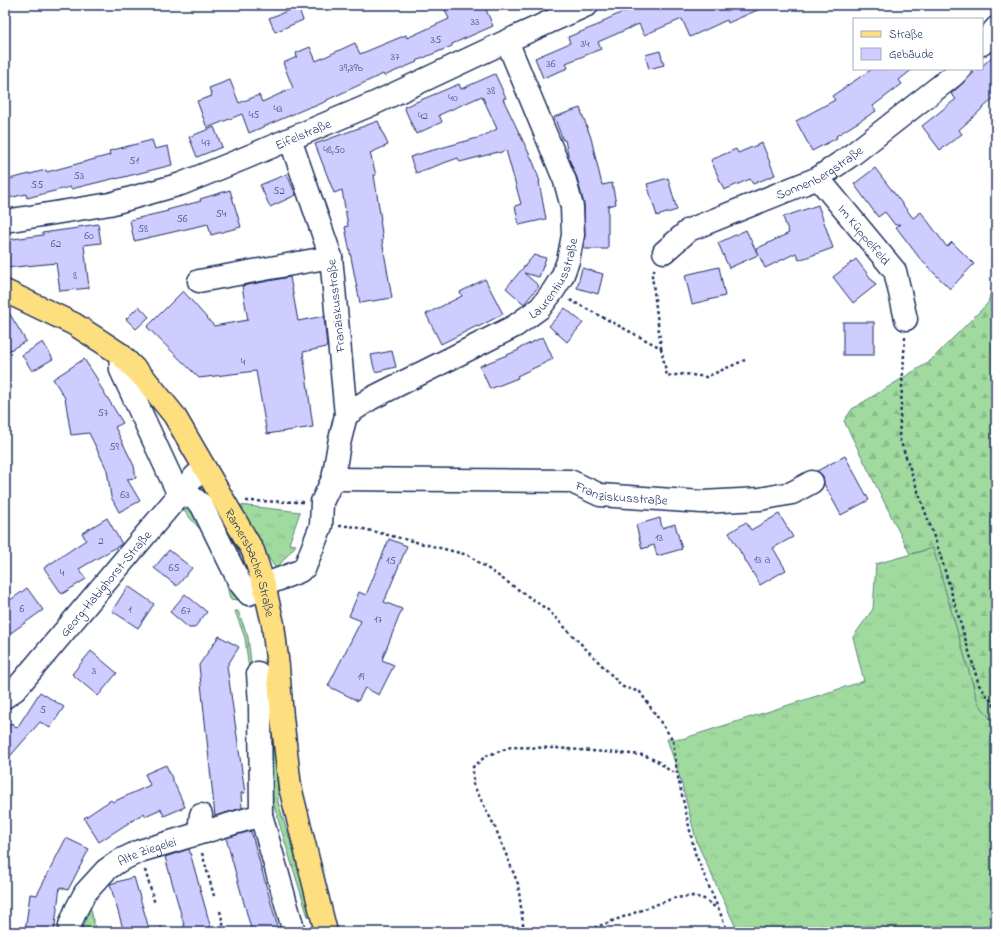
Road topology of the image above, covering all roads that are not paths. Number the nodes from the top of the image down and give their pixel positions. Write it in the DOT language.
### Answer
graph roads {
  1 [pos="587,5"];
  2 [pos="996,28"];
  3 [pos="507,41"];
  4 [pos="983,43"];
  5 [pos="959,70"];
  6 [pos="290,139"];
  7 [pos="818,178"];
  8 [pos="5,221"];
  9 [pos="664,252"];
  10 [pos="331,258"];
  11 [pos="199,281"];
  12 [pos="5,291"];
  13 [pos="906,318"];
  14 [pos="120,354"];
  15 [pos="346,415"];
  16 [pos="205,469"];
  17 [pos="333,479"];
  18 [pos="812,482"];
  19 [pos="179,495"];
  20 [pos="256,590"];
  21 [pos="258,673"];
  22 [pos="5,697"];
  23 [pos="261,816"];
  24 [pos="70,932"];
  25 [pos="294,932"];
  26 [pos="326,932"];
  1 -- 3 [label="street, Eifelstraße"];
  2 -- 4 [label="street"];
  3 -- 6 [label="street, Eifelstraße"];
  3 -- 15 [label="street, Laurentiusstraße"];
  5 -- 7 [label="street, Sonnenbergstraße"];
  6 -- 8 [label="street, Eifelstraße"];
  6 -- 10 [label="street, Franziskusstraße"];
  7 -- 9 [label="street, Sonnenbergstraße"];
  7 -- 13 [label="street, Im Küppelfeld"];
  10 -- 11 [label="street"];
  10 -- 15 [label="street, Franziskusstraße"];
  12 -- 14 [label="main road, Ramersbacher Straße"];
  14 -- 16 [label="main road, Ramersbacher Straße"];
  14 -- 19 [label="street"];
  15 -- 17 [label="street, Franziskusstraße"];
  16 -- 19 [label="street, Georg-Habighorst-Straße"];
  16 -- 20 [label="main road, Ramersbacher Straße"];
  17 -- 18 [label="street, Franziskusstraße"];
  17 -- 20 [label="street, Franziskusstraße"];
  19 -- 20 [label="street"];
  19 -- 22 [label="street, Georg-Habighorst-Straße"];
  20 -- 26 [label="main road, Ramersbacher Straße"];
  21 -- 23 [label="street"];
  23 -- 24 [label="street, Alte Ziegelei"];
  23 -- 25 [label="street"];
}
